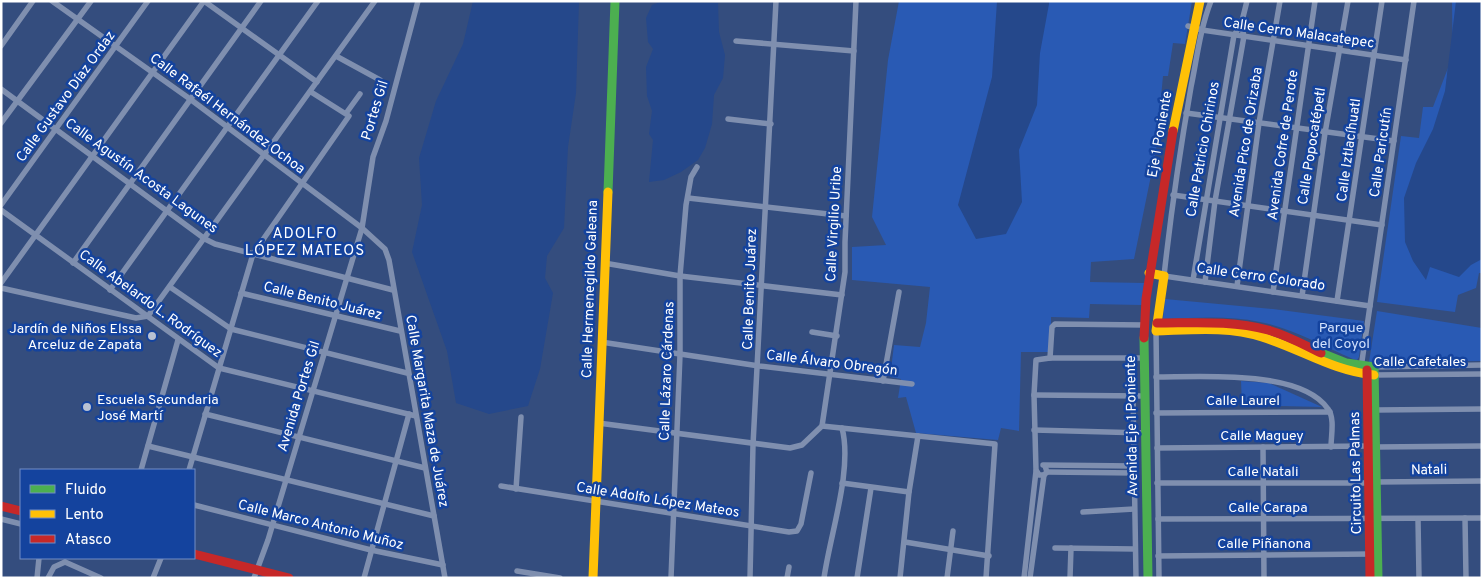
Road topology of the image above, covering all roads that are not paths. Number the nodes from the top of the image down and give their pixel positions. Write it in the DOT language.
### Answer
graph roads {
  1 [pos="33,1"];
  2 [pos="52,1"];
  3 [pos="91,1"];
  4 [pos="148,1"];
  5 [pos="204,1"];
  6 [pos="261,1"];
  7 [pos="318,1"];
  8 [pos="375,1"];
  9 [pos="418,1"];
  10 [pos="615,1"];
  11 [pos="776,1"];
  12 [pos="856,1"];
  13 [pos="1200,1"];
  14 [pos="1210,1"];
  15 [pos="1247,1"];
  16 [pos="1280,1"];
  17 [pos="1315,1"];
  18 [pos="1348,1"];
  19 [pos="1382,1"];
  20 [pos="1414,1"];
  21 [pos="77,20"];
  22 [pos="1241,24"];
  23 [pos="1191,27"];
  24 [pos="241,29"];
  25 [pos="1202,30"];
  26 [pos="1234,35"];
  27 [pos="1244,36"];
  28 [pos="736,41"];
  29 [pos="1274,41"];
  30 [pos="774,44"];
  31 [pos="1,46"];
  32 [pos="116,46"];
  33 [pos="1309,46"];
  34 [pos="1340,50"];
  35 [pos="854,51"];
  36 [pos="280,55"];
  37 [pos="1372,55"];
  38 [pos="336,56"];
  39 [pos="1406,60"];
  40 [pos="152,73"];
  41 [pos="380,80"];
  42 [pos="317,82"];
  43 [pos="1,89"];
  44 [pos="311,92"];
  45 [pos="360,94"];
  46 [pos="190,99"];
  47 [pos="17,101"];
  48 [pos="1186,113"];
  49 [pos="348,114"];
  50 [pos="1220,118"];
  51 [pos="728,119"];
  52 [pos="1229,119"];
  53 [pos="1,123"];
  54 [pos="1259,123"];
  55 [pos="771,124"];
  56 [pos="228,127"];
  57 [pos="56,128"];
  58 [pos="1298,129"];
  59 [pos="1325,133"];
  60 [pos="1362,138"];
  61 [pos="1394,142"];
  62 [pos="93,156"];
  63 [pos="266,156"];
  64 [pos="1213,161"];
  65 [pos="1222,162"];
  66 [pos="697,167"];
  67 [pos="129,182"];
  68 [pos="302,184"];
  69 [pos="1173,195"];
  70 [pos="688,198"];
  71 [pos="1206,200"];
  72 [pos="1215,201"];
  73 [pos="1,205"];
  74 [pos="1248,206"];
  75 [pos="765,207"];
  76 [pos="1,210"];
  77 [pos="166,210"];
  78 [pos="1285,211"];
  79 [pos="1312,215"];
  80 [pos="846,216"];
  81 [pos="1350,220"];
  82 [pos="1382,225"];
  83 [pos="362,228"];
  84 [pos="36,235"];
  85 [pos="205,239"];
  86 [pos="385,249"];
  87 [pos="253,254"];
  88 [pos="73,263"];
  89 [pos="603,263"];
  90 [pos="1149,273"];
  91 [pos="680,276"];
  92 [pos="1164,276"];
  93 [pos="347,278"];
  94 [pos="1193,280"];
  95 [pos="1205,282"];
  96 [pos="1,284"];
  97 [pos="1236,286"];
  98 [pos="170,287"];
  99 [pos="762,287"];
  100 [pos="1,288"];
  101 [pos="110,290"];
  102 [pos="394,290"];
  103 [pos="899,292"];
  104 [pos="1273,292"];
  105 [pos="241,293"];
  106 [pos="842,295"];
  107 [pos="1302,296"];
  108 [pos="1337,301"];
  109 [pos="1370,306"];
  110 [pos="148,316"];
  111 [pos="336,316"];
  112 [pos="1144,325"];
  113 [pos="1157,327"];
  114 [pos="231,329"];
  115 [pos="400,331"];
  116 [pos="812,332"];
  117 [pos="837,336"];
  118 [pos="178,340"];
  119 [pos="600,342"];
  120 [pos="324,352"];
  121 [pos="680,355"];
  122 [pos="1050,358"];
  123 [pos="1143,358"];
  124 [pos="1482,365"];
  125 [pos="759,366"];
  126 [pos="219,368"];
  127 [pos="1367,371"];
  128 [pos="408,373"];
  129 [pos="832,374"];
  130 [pos="1482,374"];
  131 [pos="1156,377"];
  132 [pos="883,381"];
  133 [pos="912,384"];
  134 [pos="312,391"];
  135 [pos="1034,396"];
  136 [pos="1132,396"];
  137 [pos="1143,396"];
  138 [pos="1482,409"];
  139 [pos="1376,410"];
  140 [pos="1330,412"];
  141 [pos="1156,413"];
  142 [pos="206,414"];
  143 [pos="408,414"];
  144 [pos="416,416"];
  145 [pos="520,417"];
  146 [pos="598,423"];
  147 [pos="822,426"];
  148 [pos="842,428"];
  149 [pos="1034,430"];
  150 [pos="1133,433"];
  151 [pos="1144,433"];
  152 [pos="676,434"];
  153 [pos="918,436"];
  154 [pos="299,437"];
  155 [pos="754,445"];
  156 [pos="148,446"];
  157 [pos="1482,446"];
  158 [pos="1263,447"];
  159 [pos="1331,447"];
  160 [pos="1372,447"];
  161 [pos="1156,448"];
  162 [pos="1144,449"];
  163 [pos="1134,450"];
  164 [pos="193,457"];
  165 [pos="397,461"];
  166 [pos="425,468"];
  167 [pos="141,469"];
  168 [pos="189,469"];
  169 [pos="1036,469"];
  170 [pos="1135,470"];
  171 [pos="1045,471"];
  172 [pos="811,472"];
  173 [pos="286,481"];
  174 [pos="1482,481"];
  175 [pos="842,483"];
  176 [pos="1158,483"];
  177 [pos="1264,483"];
  178 [pos="1373,483"];
  179 [pos="501,486"];
  180 [pos="871,488"];
  181 [pos="516,489"];
  182 [pos="909,492"];
  183 [pos="595,502"];
  184 [pos="195,505"];
  185 [pos="384,505"];
  186 [pos="1,506"];
  187 [pos="1134,508"];
  188 [pos="20,511"];
  189 [pos="1083,512"];
  190 [pos="674,515"];
  191 [pos="434,516"];
  192 [pos="1465,518"];
  193 [pos="1482,518"];
  194 [pos="1,519"];
  195 [pos="1158,519"];
  196 [pos="1264,519"];
  197 [pos="1373,519"];
  198 [pos="1418,519"];
  199 [pos="20,524"];
  200 [pos="272,526"];
  201 [pos="751,527"];
  202 [pos="953,531"];
  203 [pos="905,542"];
  204 [pos="1055,548"];
  205 [pos="1071,548"];
  206 [pos="951,549"];
  207 [pos="1135,549"];
  208 [pos="371,550"];
  209 [pos="195,554"];
  210 [pos="1370,554"];
  211 [pos="1264,555"];
  212 [pos="989,556"];
  213 [pos="1158,556"];
  214 [pos="39,559"];
  215 [pos="161,559"];
  216 [pos="65,560"];
  217 [pos="443,565"];
  218 [pos="1028,566"];
  219 [pos="789,567"];
  220 [pos="517,571"];
  221 [pos="255,574"];
  222 [pos="37,578"];
  223 [pos="48,578"];
  224 [pos="100,578"];
  225 [pos="153,578"];
  226 [pos="289,578"];
  227 [pos="364,578"];
  228 [pos="445,578"];
  229 [pos="560,578"];
  230 [pos="593,578"];
  231 [pos="671,578"];
  232 [pos="750,578"];
  233 [pos="786,578"];
  234 [pos="824,578"];
  235 [pos="857,578"];
  236 [pos="900,578"];
  237 [pos="947,578"];
  238 [pos="986,578"];
  239 [pos="1024,578"];
  240 [pos="1030,578"];
  241 [pos="1070,578"];
  242 [pos="1136,578"];
  243 [pos="1148,578"];
  244 [pos="1159,578"];
  245 [pos="1264,578"];
  246 [pos="1370,578"];
  247 [pos="1378,578"];
  248 [pos="1419,578"];
  249 [pos="1466,578"];
  1 -- 31 [label="street"];
  2 -- 21 [label="street, Calle Rafaél Hernández Ochoa"];
  3 -- 21 [label="street"];
  4 -- 32 [label="street, Calle Gustavo Díaz Ordaz"];
  5 -- 24 [label="street"];
  5 -- 40 [label="street"];
  6 -- 24 [label="street"];
  7 -- 36 [label="street"];
  8 -- 38 [label="street"];
  9 -- 83 [label="street, Portes Gil"];
  10 -- 89 [label="street, Calle Hermenegildo Galeana"];
  11 -- 30 [label="street, Calle Benito Juárez"];
  12 -- 35 [label="street, Calle Virgilio Uribe"];
  13 -- 23 [label="street, Eje 1 Poniente"];
  14 -- 25 [label="street"];
  15 -- 22 [label="street, Calle Patricio Chirinos"];
  16 -- 29 [label="street, Avenida Pico de Orizaba"];
  17 -- 33 [label="street, Avenida Cofre de Perote"];
  18 -- 34 [label="street, Calle Popocatépetl"];
  19 -- 37 [label="street, Calle Iztlacíhuatl"];
  20 -- 39 [label="street, Calle Paricutín"];
  21 -- 32 [label="street, Calle Rafaél Hernández Ochoa"];
  21 -- 47 [label="street"];
  22 -- 26 [label="street, Calle Patricio Chirinos"];
  22 -- 27 [label="street, Calle Patricio Chirinos"];
  23 -- 25 [label="street, Calle Cerro Malacatepec"];
  23 -- 90 [label="street, Eje 1 Poniente"];
  24 -- 36 [label="street"];
  24 -- 46 [label="street"];
  25 -- 26 [label="street, Calle Cerro Malacatepec"];
  25 -- 48 [label="street"];
  26 -- 27 [label="street, Calle Cerro Malacatepec"];
  26 -- 50 [label="street, Calle Patricio Chirinos"];
  27 -- 29 [label="street, Calle Cerro Malacatepec"];
  27 -- 52 [label="street, Calle Patricio Chirinos"];
  28 -- 30 [label="street"];
  29 -- 33 [label="street, Calle Cerro Malacatepec"];
  29 -- 54 [label="street, Avenida Pico de Orizaba"];
  30 -- 35 [label="street"];
  30 -- 55 [label="street, Calle Benito Juárez"];
  32 -- 40 [label="street, Calle Rafaél Hernández Ochoa"];
  32 -- 57 [label="street, Calle Gustavo Díaz Ordaz"];
  33 -- 34 [label="street, Calle Cerro Malacatepec"];
  33 -- 58 [label="street, Avenida Cofre de Perote"];
  34 -- 37 [label="street, Calle Cerro Malacatepec"];
  34 -- 59 [label="street, Calle Popocatépetl"];
  35 -- 80 [label="street, Calle Virgilio Uribe"];
  36 -- 42 [label="street"];
  36 -- 56 [label="street"];
  37 -- 39 [label="street, Calle Cerro Malacatepec"];
  37 -- 60 [label="street, Calle Iztlacíhuatl"];
  38 -- 41 [label="street"];
  38 -- 42 [label="street"];
  39 -- 61 [label="street, Calle Paricutín"];
  40 -- 46 [label="street, Calle Rafaél Hernández Ochoa"];
  40 -- 62 [label="street"];
  42 -- 44 [label="street"];
  43 -- 47 [label="street, Calle Agustín Acosta Lagunes"];
  44 -- 49 [label="street"];
  44 -- 63 [label="street"];
  45 -- 49 [label="street"];
  46 -- 56 [label="street, Calle Rafaél Hernández Ochoa"];
  46 -- 67 [label="street"];
  47 -- 53 [label="street"];
  47 -- 57 [label="street, Calle Agustín Acosta Lagunes"];
  48 -- 50 [label="street"];
  48 -- 69 [label="street"];
  49 -- 68 [label="street"];
  50 -- 52 [label="street"];
  50 -- 64 [label="street, Calle Patricio Chirinos"];
  51 -- 55 [label="street"];
  52 -- 54 [label="street"];
  52 -- 65 [label="street, Calle Patricio Chirinos"];
  54 -- 58 [label="street"];
  54 -- 74 [label="street, Avenida Pico de Orizaba"];
  55 -- 75 [label="street, Calle Benito Juárez"];
  56 -- 63 [label="street, Calle Rafaél Hernández Ochoa"];
  56 -- 77 [label="street"];
  57 -- 62 [label="street, Calle Agustín Acosta Lagunes"];
  57 -- 73 [label="street, Calle Gustavo Díaz Ordaz"];
  58 -- 59 [label="street"];
  58 -- 78 [label="street, Avenida Cofre de Perote"];
  59 -- 60 [label="street"];
  59 -- 79 [label="street, Calle Popocatépetl"];
  60 -- 61 [label="street"];
  60 -- 81 [label="street, Calle Iztlacíhuatl"];
  61 -- 82 [label="street, Calle Paricutín"];
  62 -- 67 [label="street, Calle Agustín Acosta Lagunes"];
  62 -- 84 [label="street"];
  63 -- 68 [label="street, Calle Rafaél Hernández Ochoa"];
  63 -- 85 [label="street"];
  64 -- 65 [label="street"];
  64 -- 71 [label="street, Calle Patricio Chirinos"];
  65 -- 72 [label="street, Calle Patricio Chirinos"];
  66 -- 70 [label="street, Calle Lázaro Cárdenas"];
  67 -- 77 [label="street, Calle Agustín Acosta Lagunes"];
  67 -- 88 [label="street"];
  68 -- 83 [label="street, Calle Rafaél Hernández Ochoa"];
  68 -- 87 [label="street"];
  69 -- 71 [label="street"];
  69 -- 92 [label="street"];
  70 -- 75 [label="street"];
  70 -- 91 [label="street, Calle Lázaro Cárdenas"];
  71 -- 72 [label="street"];
  71 -- 94 [label="street, Calle Patricio Chirinos"];
  72 -- 74 [label="street"];
  72 -- 95 [label="street, Calle Patricio Chirinos"];
  74 -- 78 [label="street"];
  74 -- 97 [label="street, Avenida Pico de Orizaba"];
  75 -- 80 [label="street"];
  75 -- 99 [label="street, Calle Benito Juárez"];
  76 -- 84 [label="street, Calle Abelardo L. Rodríguez"];
  77 -- 85 [label="street, Calle Agustín Acosta Lagunes"];
  77 -- 101 [label="street"];
  78 -- 79 [label="street"];
  78 -- 104 [label="street, Avenida Cofre de Perote"];
  79 -- 81 [label="street"];
  79 -- 107 [label="street, Calle Popocatépetl"];
  80 -- 106 [label="street, Calle Virgilio Uribe"];
  81 -- 82 [label="street"];
  81 -- 108 [label="street, Calle Iztlacíhuatl"];
  82 -- 109 [label="street, Calle Paricutín"];
  83 -- 86 [label="street, Calle Rafaél Hernández Ochoa"];
  83 -- 93 [label="street, Avenida Portes Gil"];
  84 -- 88 [label="street, Calle Abelardo L. Rodríguez"];
  84 -- 96 [label="street"];
  85 -- 87 [label="street, Calle Agustín Acosta Lagunes"];
  85 -- 98 [label="street"];
  86 -- 102 [label="street, Calle Margarita Maza de Juárez"];
  87 -- 93 [label="street, Calle Agustín Acosta Lagunes"];
  87 -- 105 [label="street"];
  88 -- 101 [label="street, Calle Abelardo L. Rodríguez"];
  89 -- 91 [label="street"];
  89 -- 119 [label="street, Calle Hermenegildo Galeana"];
  90 -- 92 [label="street, Calle Cerro Colorado"];
  90 -- 112 [label="street, Avenida Eje 1 Poniente"];
  91 -- 99 [label="street"];
  91 -- 121 [label="street, Calle Lázaro Cárdenas"];
  92 -- 94 [label="street, Calle Cerro Colorado"];
  92 -- 113 [label="street"];
  93 -- 102 [label="street, Calle Agustín Acosta Lagunes"];
  93 -- 111 [label="street, Avenida Portes Gil"];
  94 -- 95 [label="street, Calle Cerro Colorado"];
  95 -- 97 [label="street, Calle Cerro Colorado"];
  97 -- 104 [label="street, Calle Cerro Colorado"];
  98 -- 110 [label="street"];
  98 -- 114 [label="street"];
  99 -- 106 [label="street"];
  99 -- 125 [label="street, Calle Benito Juárez"];
  100 -- 110 [label="street"];
  101 -- 110 [label="street, Calle Abelardo L. Rodríguez"];
  102 -- 115 [label="street, Calle Margarita Maza de Juárez"];
  103 -- 132 [label="street"];
  104 -- 107 [label="street, Calle Cerro Colorado"];
  105 -- 111 [label="street, Calle Benito Juárez"];
  105 -- 114 [label="street"];
  106 -- 117 [label="street, Calle Virgilio Uribe"];
  107 -- 108 [label="street, Calle Cerro Colorado"];
  108 -- 109 [label="street, Calle Cerro Colorado"];
  109 -- 127 [label="street, Calle Paricutín"];
  110 -- 118 [label="street, Calle Abelardo L. Rodríguez"];
  111 -- 115 [label="street, Calle Benito Juárez"];
  111 -- 120 [label="street, Avenida Portes Gil"];
  112 -- 122 [label="street"];
  112 -- 123 [label="street, Avenida Eje 1 Poniente"];
  113 -- 127 [label="street, Calle Cafetales"];
  113 -- 131 [label="street, Avenida Eje 1 Poniente"];
  114 -- 120 [label="street"];
  114 -- 126 [label="street"];
  115 -- 128 [label="street, Calle Margarita Maza de Juárez"];
  116 -- 117 [label="street"];
  117 -- 129 [label="street, Calle Virgilio Uribe"];
  118 -- 126 [label="street, Calle Abelardo L. Rodríguez"];
  118 -- 156 [label="street"];
  119 -- 121 [label="street, Calle Álvaro Obregón"];
  119 -- 146 [label="street, Calle Hermenegildo Galeana"];
  120 -- 128 [label="street"];
  120 -- 134 [label="street, Avenida Portes Gil"];
  121 -- 125 [label="street, Calle Álvaro Obregón"];
  121 -- 152 [label="street, Calle Lázaro Cárdenas"];
  122 -- 123 [label="street"];
  122 -- 135 [label="street"];
  123 -- 137 [label="street, Avenida Eje 1 Poniente"];
  124 -- 127 [label="street, Calle Cafetales"];
  125 -- 129 [label="street, Calle Álvaro Obregón"];
  125 -- 155 [label="street, Calle Benito Juárez"];
  126 -- 134 [label="street, Calle Abelardo L. Rodríguez"];
  126 -- 142 [label="street"];
  127 -- 130 [label="street, Calle Cafetales"];
  127 -- 139 [label="street, Circuito Las Palmas"];
  127 -- 160 [label="street, Circuito Las Palmas"];
  128 -- 144 [label="street, Calle Margarita Maza de Juárez"];
  129 -- 132 [label="street, Calle Álvaro Obregón"];
  129 -- 147 [label="street, Calle Virgilio Uribe"];
  131 -- 140 [label="street"];
  131 -- 141 [label="street, Avenida Eje 1 Poniente"];
  132 -- 133 [label="street, Calle Álvaro Obregón"];
  134 -- 143 [label="street, Calle Abelardo L. Rodríguez"];
  134 -- 154 [label="street, Avenida Portes Gil"];
  135 -- 136 [label="street"];
  135 -- 149 [label="street"];
  136 -- 137 [label="street"];
  136 -- 150 [label="street, Avenida Eje 1 Poniente"];
  137 -- 151 [label="street, Avenida Eje 1 Poniente"];
  138 -- 139 [label="street"];
  139 -- 160 [label="street, Circuito Las Palmas"];
  140 -- 141 [label="street, Calle Laurel"];
  140 -- 159 [label="street"];
  141 -- 161 [label="street, Avenida Eje 1 Poniente"];
  142 -- 154 [label="street"];
  142 -- 164 [label="street"];
  143 -- 144 [label="street, Calle Abelardo L. Rodríguez"];
  143 -- 165 [label="street"];
  144 -- 166 [label="street, Calle Margarita Maza de Juárez"];
  145 -- 181 [label="street"];
  146 -- 152 [label="street"];
  146 -- 183 [label="street, Calle Hermenegildo Galeana"];
  147 -- 148 [label="street"];
  147 -- 155 [label="street"];
  148 -- 153 [label="street"];
  148 -- 175 [label="street"];
  149 -- 150 [label="street"];
  149 -- 169 [label="street"];
  150 -- 151 [label="street"];
  150 -- 163 [label="street, Avenida Eje 1 Poniente"];
  151 -- 162 [label="street, Avenida Eje 1 Poniente"];
  152 -- 155 [label="street"];
  152 -- 190 [label="street, Calle Lázaro Cárdenas"];
  153 -- 182 [label="street"];
  153 -- 212 [label="street"];
  154 -- 165 [label="street"];
  154 -- 173 [label="street, Avenida Portes Gil"];
  155 -- 201 [label="street, Calle Benito Juárez"];
  156 -- 164 [label="street"];
  156 -- 167 [label="street"];
  157 -- 160 [label="street, Calle Maguey"];
  158 -- 159 [label="street, Calle Maguey"];
  158 -- 161 [label="street, Calle Maguey"];
  158 -- 177 [label="street"];
  159 -- 160 [label="street, Calle Maguey"];
  160 -- 178 [label="street, Circuito Las Palmas"];
  161 -- 176 [label="street, Avenida Eje 1 Poniente"];
  162 -- 163 [label="street"];
  162 -- 243 [label="street, Avenida Eje 1 Poniente"];
  163 -- 170 [label="street, Avenida Eje 1 Poniente"];
  164 -- 168 [label="street"];
  164 -- 173 [label="street"];
  165 -- 166 [label="street"];
  165 -- 185 [label="street"];
  166 -- 191 [label="street, Calle Margarita Maza de Juárez"];
  169 -- 171 [label="street"];
  169 -- 171 [label="street"];
  169 -- 218 [label="street"];
  170 -- 171 [label="street"];
  170 -- 187 [label="street, Avenida Eje 1 Poniente"];
  171 -- 218 [label="street"];
  172 -- 201 [label="street, Calle Adolfo López Mateos"];
  173 -- 185 [label="street"];
  173 -- 200 [label="street, Avenida Portes Gil"];
  174 -- 178 [label="street, Natali"];
  175 -- 180 [label="street"];
  175 -- 234 [label="street"];
  176 -- 177 [label="street, Calle Natali"];
  176 -- 195 [label="street, Avenida Eje 1 Poniente"];
  177 -- 178 [label="street, Calle Natali"];
  177 -- 196 [label="street"];
  178 -- 197 [label="street, Circuito Las Palmas"];
  179 -- 181 [label="street, Calle Adolfo López Mateos"];
  180 -- 182 [label="street"];
  180 -- 235 [label="street"];
  181 -- 183 [label="street, Calle Adolfo López Mateos"];
  182 -- 203 [label="street"];
  183 -- 190 [label="street, Calle Adolfo López Mateos"];
  183 -- 230 [label="street, Calle Hermenegildo Galeana"];
  184 -- 200 [label="street, Calle Marco Antonio Muñoz"];
  185 -- 191 [label="street"];
  185 -- 208 [label="street"];
  186 -- 188 [label="street"];
  187 -- 189 [label="street"];
  187 -- 207 [label="street, Avenida Eje 1 Poniente"];
  190 -- 201 [label="street, Calle Adolfo López Mateos"];
  190 -- 231 [label="street, Calle Lázaro Cárdenas"];
  191 -- 217 [label="street, Calle Margarita Maza de Juárez"];
  192 -- 193 [label="street, Calle Carapa"];
  192 -- 198 [label="street, Calle Carapa"];
  192 -- 249 [label="street"];
  194 -- 199 [label="street"];
  195 -- 196 [label="street, Calle Carapa"];
  195 -- 213 [label="street, Avenida Eje 1 Poniente"];
  196 -- 197 [label="street, Calle Carapa"];
  196 -- 211 [label="street"];
  197 -- 198 [label="street, Calle Carapa"];
  197 -- 210 [label="street, Circuito Las Palmas"];
  197 -- 247 [label="street, Circuito Las Palmas"];
  198 -- 248 [label="street"];
  200 -- 208 [label="street, Calle Marco Antonio Muñoz"];
  200 -- 221 [label="street, Avenida Portes Gil"];
  201 -- 232 [label="street, Calle Benito Juárez"];
  202 -- 206 [label="street"];
  203 -- 206 [label="street"];
  203 -- 236 [label="street"];
  204 -- 205 [label="street"];
  205 -- 207 [label="street"];
  205 -- 241 [label="street"];
  206 -- 212 [label="street"];
  206 -- 237 [label="street"];
  207 -- 242 [label="street, Avenida Eje 1 Poniente"];
  208 -- 217 [label="street, Calle Marco Antonio Muñoz"];
  208 -- 227 [label="street"];
  209 -- 221 [label="street"];
  210 -- 211 [label="street, Calle Piñanona"];
  210 -- 246 [label="street, Circuito Las Palmas"];
  211 -- 213 [label="street, Calle Piñanona"];
  211 -- 245 [label="street"];
  212 -- 238 [label="street"];
  213 -- 244 [label="street, Avenida Eje 1 Poniente"];
  214 -- 222 [label="street"];
  215 -- 225 [label="street"];
  216 -- 223 [label="street"];
  216 -- 224 [label="street"];
  217 -- 228 [label="street, Calle Margarita Maza de Juárez"];
  218 -- 239 [label="street"];
  218 -- 240 [label="street"];
  219 -- 233 [label="street"];
  220 -- 229 [label="street"];
  221 -- 226 [label="street"];
}
